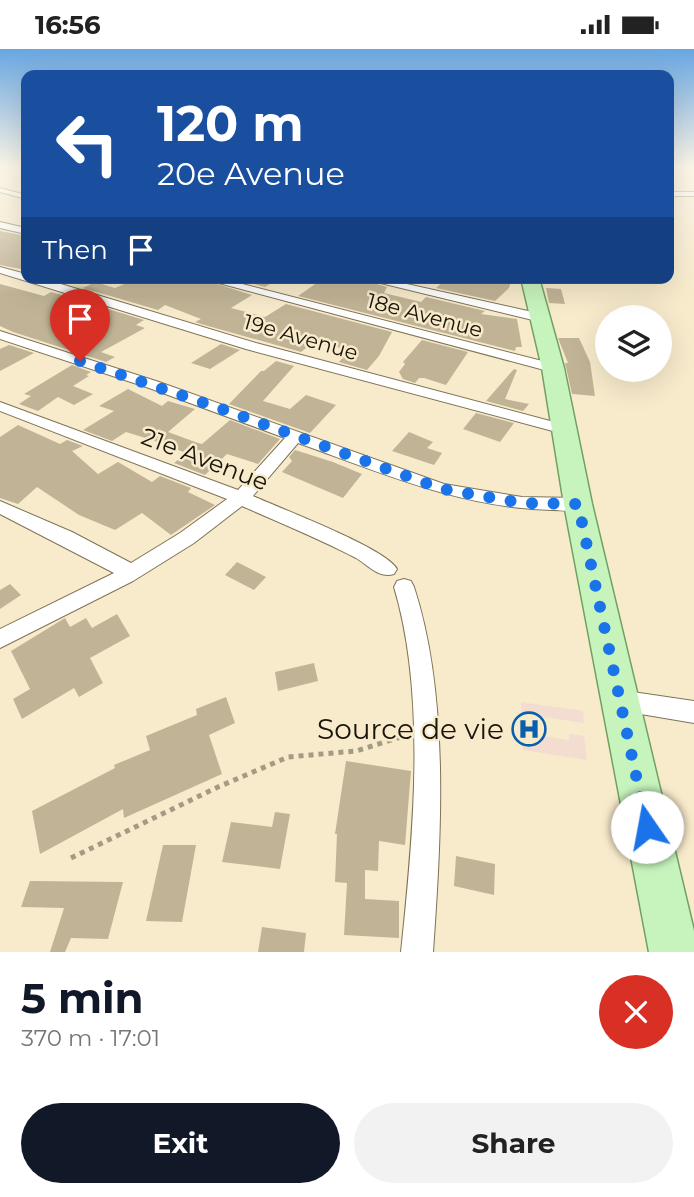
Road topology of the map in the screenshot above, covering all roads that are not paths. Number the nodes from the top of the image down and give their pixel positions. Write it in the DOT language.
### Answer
graph roads {
  1 [pos="0,225"];
  2 [pos="21,230"];
  3 [pos="0,270"];
  4 [pos="21,276"];
  5 [pos="48,284"];
  6 [pos="228,284"];
  7 [pos="391,284"];
  8 [pos="532,284"];
  9 [pos="541,318"];
  10 [pos="0,335"];
  11 [pos="553,368"];
  12 [pos="0,406"];
  13 [pos="564,429"];
  14 [pos="295,436"];
  15 [pos="241,498"];
  16 [pos="578,504"];
  17 [pos="0,507"];
  18 [pos="131,572"];
  19 [pos="0,639"];
  20 [pos="619,701"];
  21 [pos="694,712"];
  22 [pos="416,952"];
  23 [pos="674,952"];
  1 -- 2 [label="street"];
  3 -- 4 [label="street, 19e Avenue"];
  5 -- 13 [label="street, 19e Avenue"];
  6 -- 11 [label="street, 18e Avenue"];
  7 -- 9 [label="street"];
  8 -- 9 [label="main road"];
  9 -- 11 [label="main road"];
  10 -- 14 [label="street"];
  11 -- 13 [label="main road"];
  12 -- 15 [label="street, 21e Avenue"];
  13 -- 16 [label="main road"];
  14 -- 15 [label="street"];
  14 -- 16 [label="street"];
  15 -- 18 [label="street"];
  15 -- 22 [label="street, 21e Avenue"];
  16 -- 20 [label="main road"];
  17 -- 18 [label="street"];
  18 -- 19 [label="street"];
  20 -- 21 [label="street"];
  20 -- 23 [label="main road"];
}
